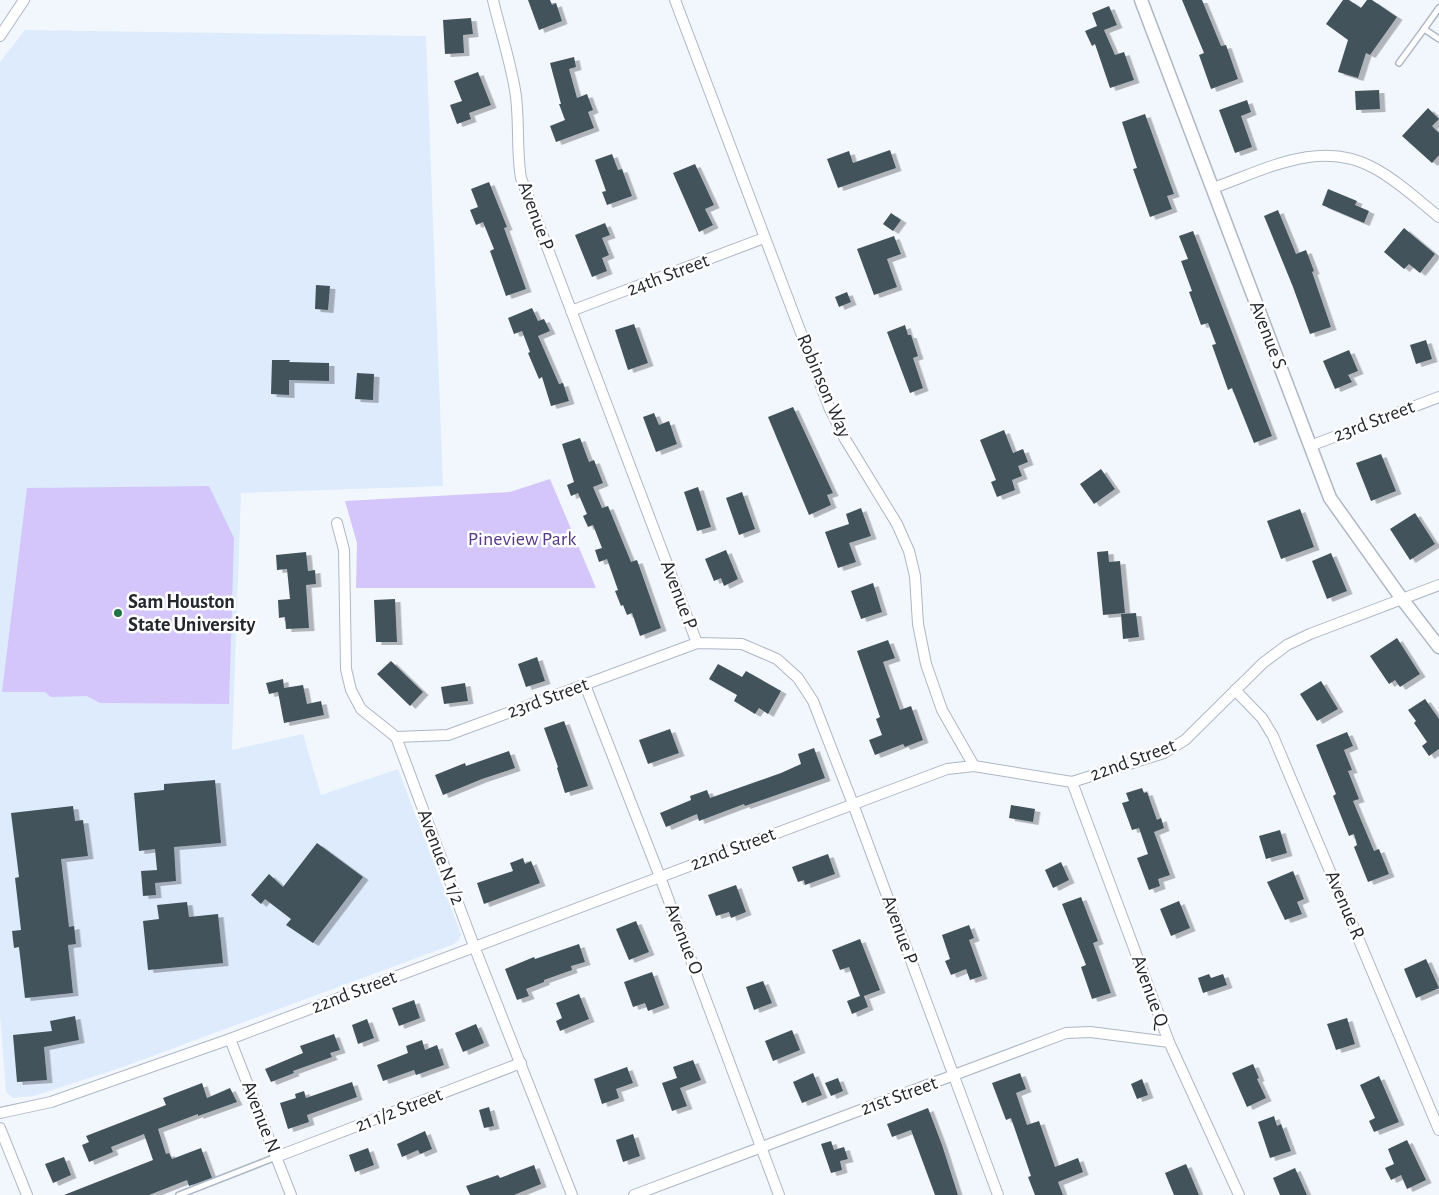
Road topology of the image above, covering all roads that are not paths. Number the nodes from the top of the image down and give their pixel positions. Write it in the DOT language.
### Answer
graph roads {
  1 [pos="24,0"];
  2 [pos="493,0"];
  3 [pos="675,0"];
  4 [pos="1141,0"];
  5 [pos="1439,8"];
  6 [pos="1424,29"];
  7 [pos="0,36"];
  8 [pos="1439,39"];
  9 [pos="1399,62"];
  10 [pos="1213,188"];
  11 [pos="1439,217"];
  12 [pos="764,238"];
  13 [pos="571,311"];
  14 [pos="1439,397"];
  15 [pos="1310,446"];
  16 [pos="337,523"];
  17 [pos="1439,585"];
  18 [pos="1402,599"];
  19 [pos="697,643"];
  20 [pos="1439,647"];
  21 [pos="585,685"];
  22 [pos="1235,690"];
  23 [pos="396,737"];
  24 [pos="974,766"];
  25 [pos="1072,782"];
  26 [pos="853,804"];
  27 [pos="660,877"];
  28 [pos="474,946"];
  29 [pos="230,1038"];
  30 [pos="1169,1042"];
  31 [pos="521,1063"];
  32 [pos="953,1076"];
  33 [pos="0,1112"];
  34 [pos="0,1128"];
  35 [pos="1439,1130"];
  36 [pos="761,1146"];
  37 [pos="276,1157"];
  38 [pos="27,1195"];
  39 [pos="179,1195"];
  40 [pos="291,1195"];
  41 [pos="572,1195"];
  42 [pos="634,1195"];
  43 [pos="779,1195"];
  44 [pos="998,1195"];
  45 [pos="1238,1195"];
  1 -- 7 [label="street"];
  2 -- 13 [label="street, Avenue P"];
  3 -- 12 [label="street, Robinson Way"];
  4 -- 10 [label="street, Avenue S"];
  5 -- 6 [label="lane"];
  6 -- 8 [label="lane"];
  6 -- 9 [label="lane"];
  10 -- 11 [label="street"];
  10 -- 15 [label="street, Avenue S"];
  12 -- 13 [label="street, 24th Street"];
  12 -- 24 [label="street, Robinson Way"];
  13 -- 19 [label="street, Avenue P"];
  14 -- 15 [label="street, 23rd Street"];
  15 -- 18 [label="street, Avenue S"];
  16 -- 23 [label="street"];
  17 -- 18 [label="street, 22nd Street"];
  18 -- 20 [label="street, Avenue S"];
  18 -- 22 [label="street, 22nd Street"];
  19 -- 21 [label="street, 23rd Street"];
  19 -- 26 [label="street, Avenue P"];
  21 -- 23 [label="street, 23rd Street"];
  21 -- 27 [label="street, Avenue O"];
  22 -- 25 [label="street, 22nd Street"];
  22 -- 35 [label="street, Avenue R"];
  23 -- 28 [label="street, Avenue N 1/2"];
  24 -- 25 [label="street, 22nd Street"];
  24 -- 26 [label="street, 22nd Street"];
  25 -- 30 [label="street, Avenue Q"];
  26 -- 27 [label="street, 22nd Street"];
  26 -- 32 [label="street, Avenue P"];
  27 -- 28 [label="street, 22nd Street"];
  27 -- 36 [label="street, Avenue O"];
  28 -- 29 [label="street, 22nd Street"];
  28 -- 31 [label="street, Avenue N 1/2"];
  29 -- 33 [label="street, 22nd Street"];
  29 -- 37 [label="street, Avenue N"];
  30 -- 32 [label="street, 21st Street"];
  30 -- 45 [label="street, Avenue Q"];
  31 -- 37 [label="street, 21 1/2 Street"];
  31 -- 41 [label="street, Avenue N 1/2"];
  32 -- 36 [label="street, 21st Street"];
  32 -- 44 [label="street, Avenue P"];
  34 -- 38 [label="street"];
  36 -- 42 [label="street, 21st Street"];
  36 -- 43 [label="street, Avenue O"];
  37 -- 39 [label="lane"];
  37 -- 40 [label="street, Avenue N"];
}
